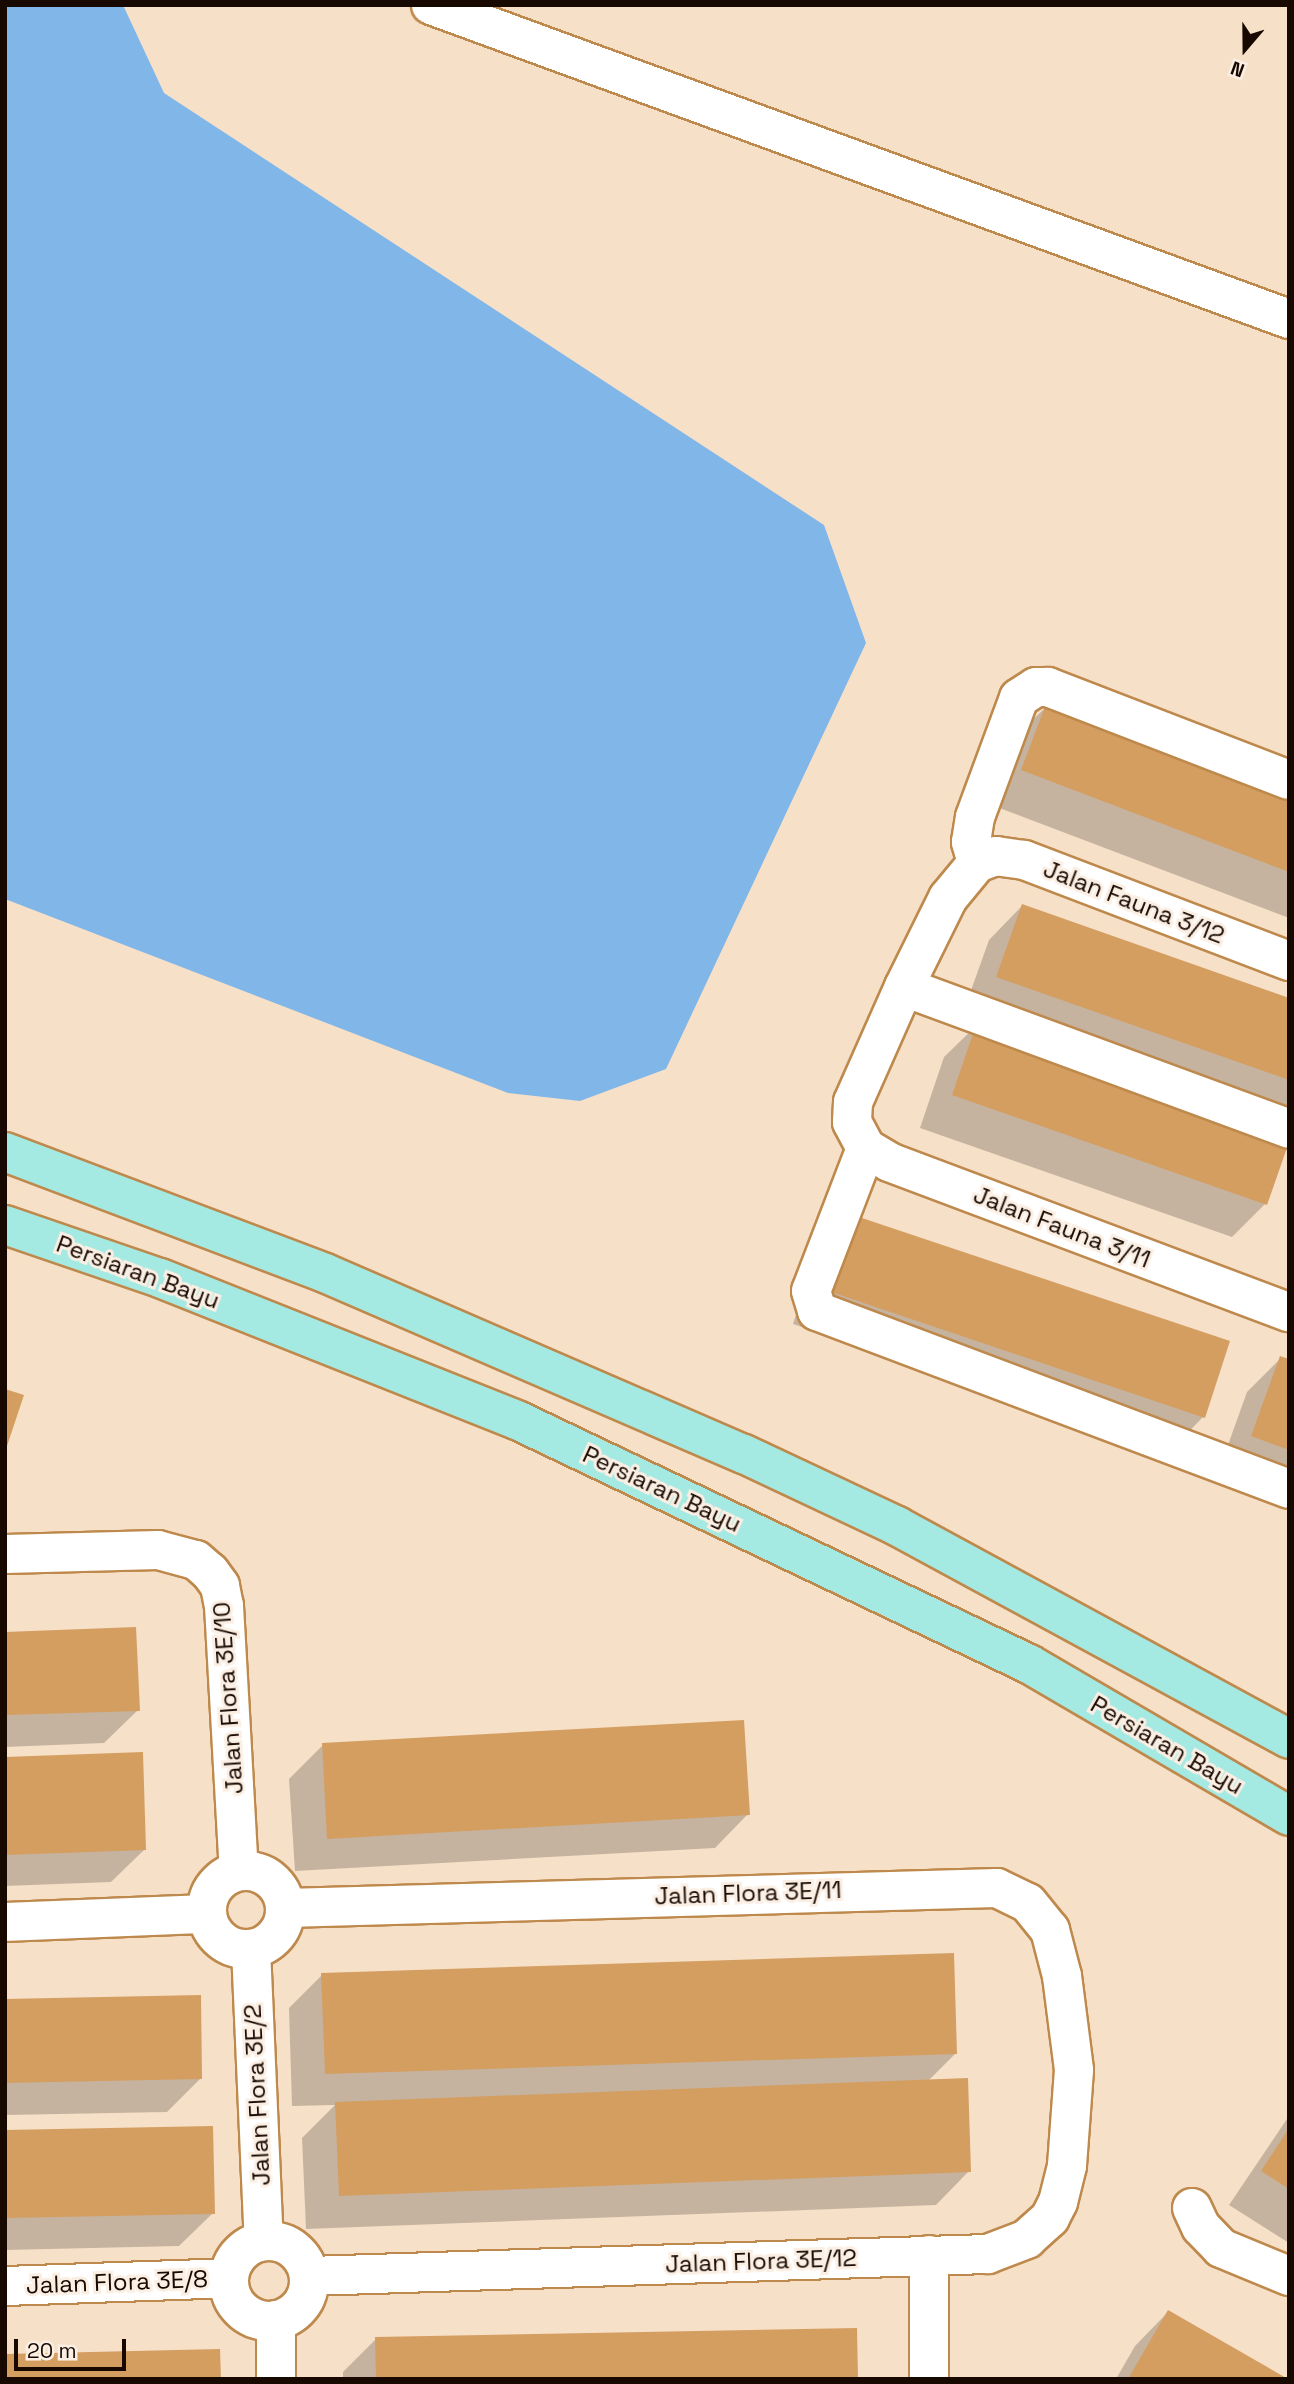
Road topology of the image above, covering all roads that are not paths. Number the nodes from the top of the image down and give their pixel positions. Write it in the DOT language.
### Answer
graph roads {
  1 [pos="431,5"];
  2 [pos="1289,319"];
  3 [pos="1289,780"];
  4 [pos="977,863"];
  5 [pos="1289,961"];
  6 [pos="904,987"];
  7 [pos="1289,1129"];
  8 [pos="859,1135"];
  9 [pos="5,1152"];
  10 [pos="5,1224"];
  11 [pos="1289,1312"];
  12 [pos="1289,1489"];
  13 [pos="5,1554"];
  14 [pos="1289,1739"];
  15 [pos="1289,1816"];
  16 [pos="239,1871"];
  17 [pos="286,1908"];
  18 [pos="207,1914"];
  19 [pos="5,1922"];
  20 [pos="251,1950"];
  21 [pos="1074,2070"];
  22 [pos="1192,2208"];
  23 [pos="264,2241"];
  24 [pos="929,2255"];
  25 [pos="310,2276"];
  26 [pos="1289,2276"];
  27 [pos="229,2278"];
  28 [pos="5,2286"];
  29 [pos="276,2320"];
  30 [pos="276,2379"];
  31 [pos="929,2379"];
  1 -- 2 [label="street"];
  3 -- 4 [label="street"];
  4 -- 5 [label="street, Jalan Fauna 3/12"];
  4 -- 6 [label="street"];
  6 -- 7 [label="street"];
  6 -- 8 [label="street"];
  8 -- 11 [label="street, Jalan Fauna 3/11"];
  8 -- 12 [label="street"];
  9 -- 14 [label="main road"];
  10 -- 15 [label="main road, Persiaran Bayu"];
  13 -- 16 [label="street, Jalan Flora 3E/10"];
  16 -- 17 [label="street"];
  16 -- 18 [label="street"];
  17 -- 20 [label="street"];
  17 -- 21 [label="street, Jalan Flora 3E/11"];
  18 -- 19 [label="street"];
  18 -- 20 [label="street"];
  20 -- 23 [label="street, Jalan Flora 3E/2"];
  21 -- 24 [label="street, Jalan Flora 3E/12"];
  22 -- 26 [label="street"];
  23 -- 25 [label="street"];
  23 -- 27 [label="street"];
  24 -- 25 [label="street, Jalan Flora 3E/12"];
  24 -- 31 [label="street"];
  25 -- 29 [label="street"];
  27 -- 28 [label="street, Jalan Flora 3E/8"];
  27 -- 29 [label="street"];
  29 -- 30 [label="street"];
}
